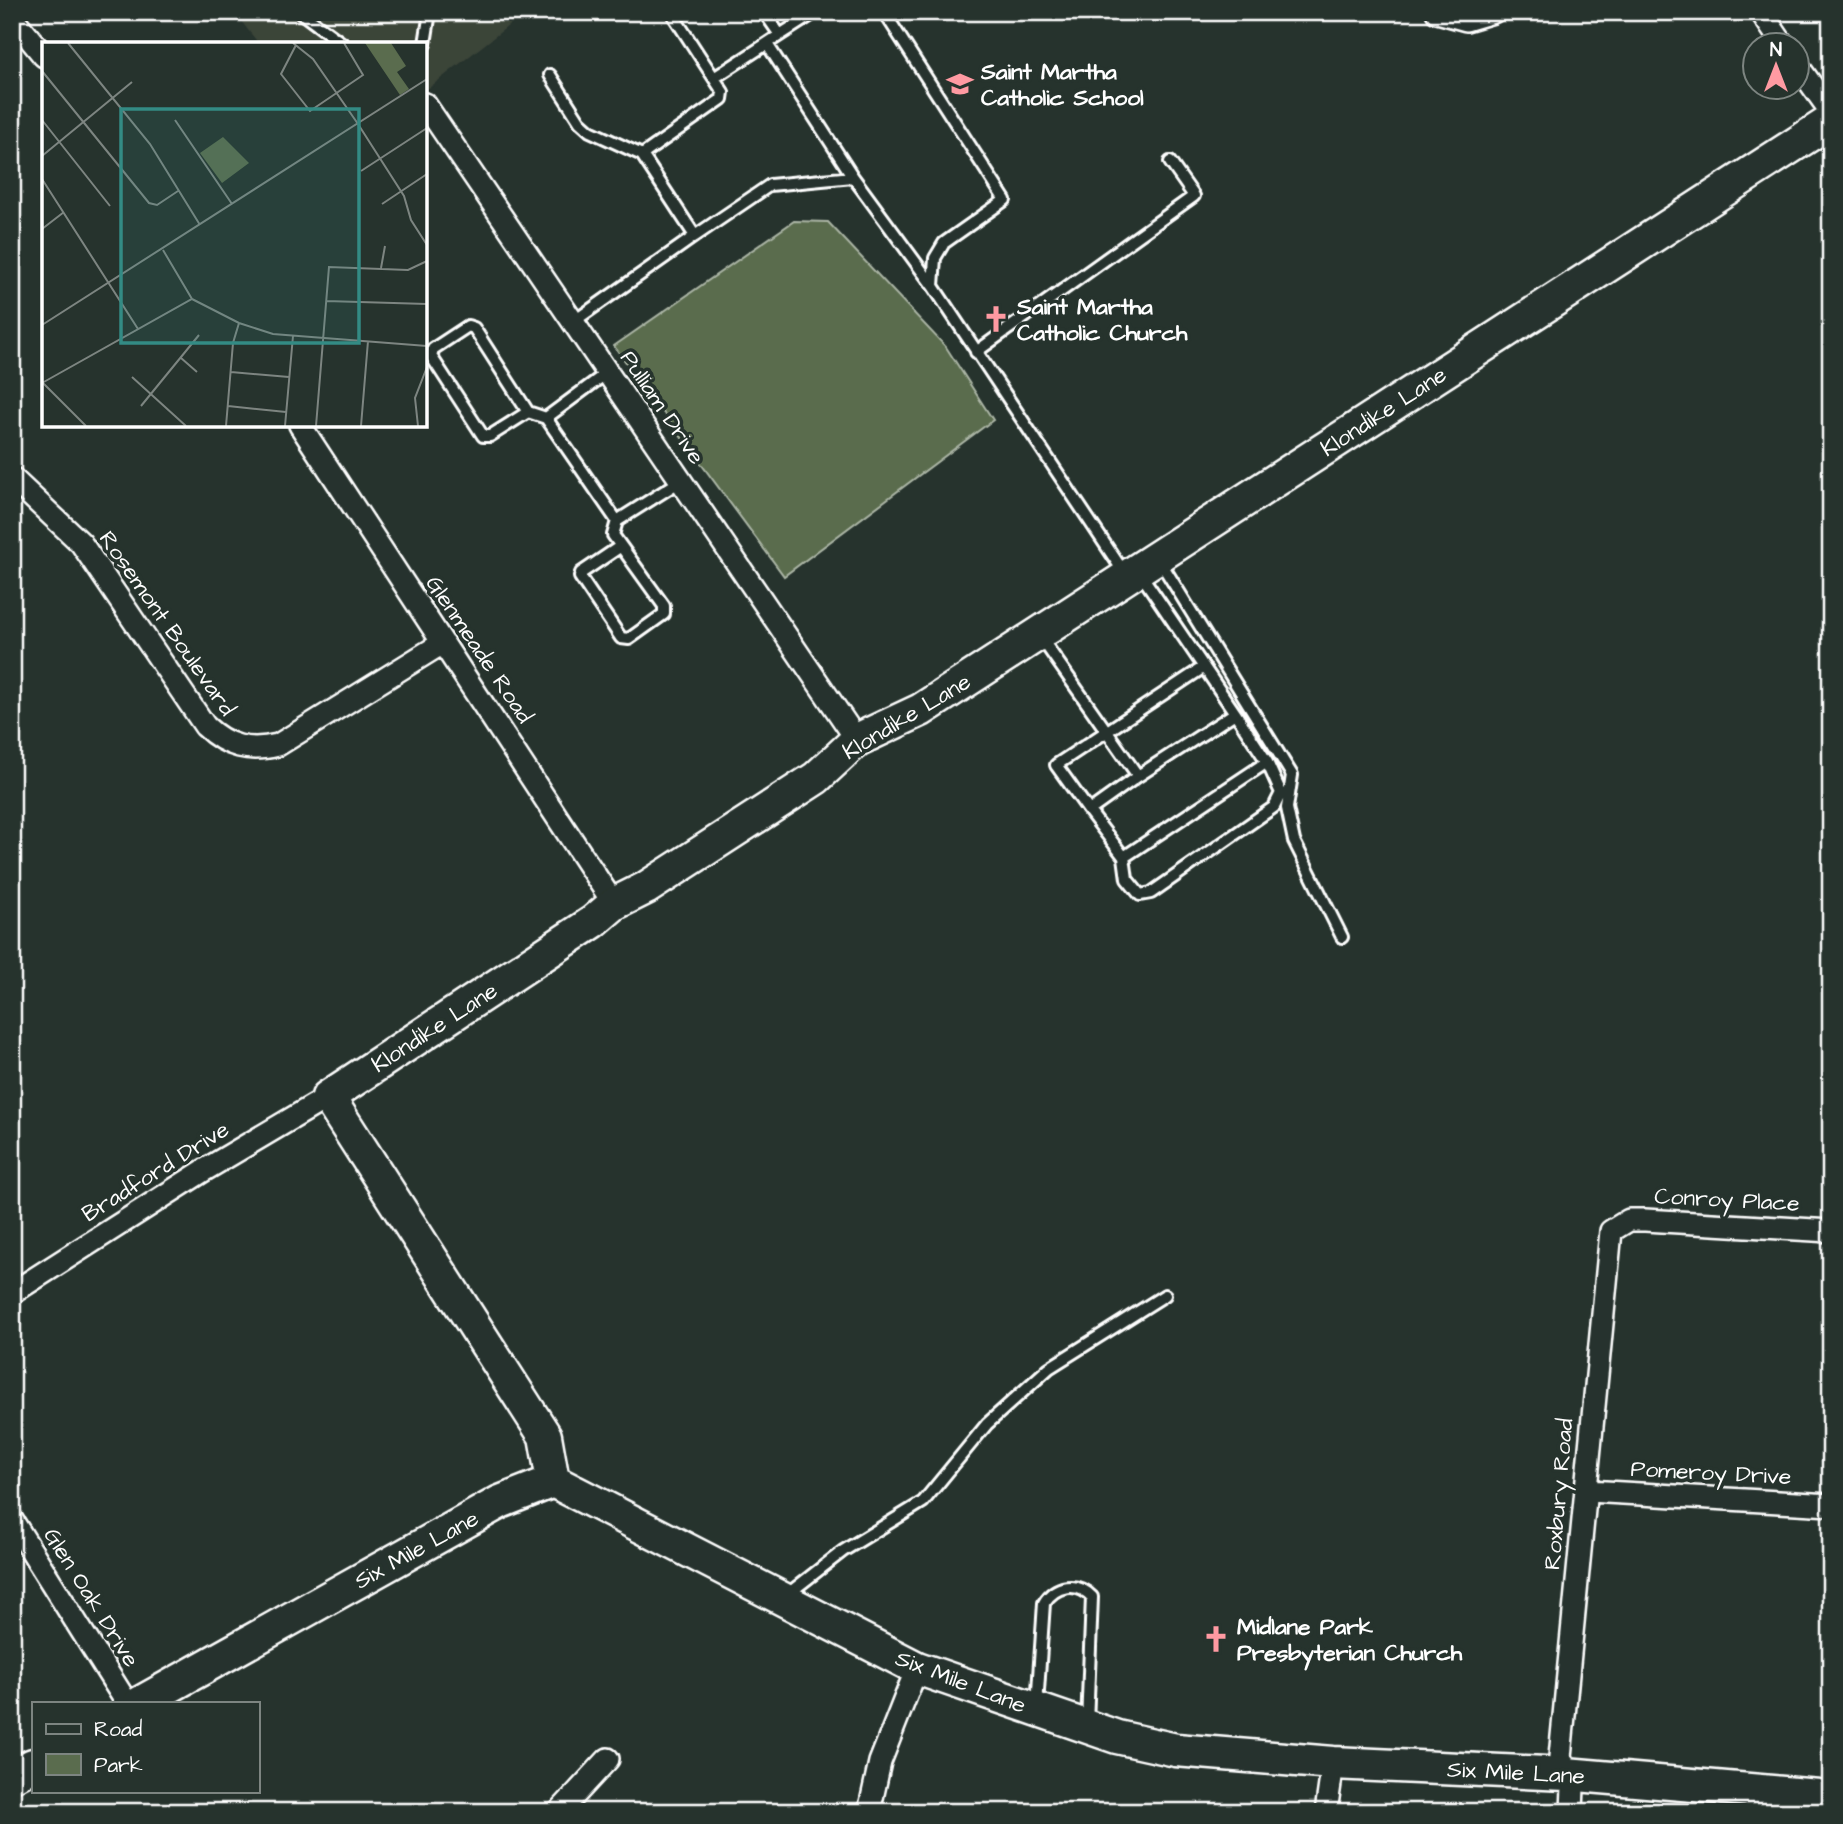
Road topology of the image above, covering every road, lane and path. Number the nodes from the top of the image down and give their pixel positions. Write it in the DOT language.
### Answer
graph roads {
  1 [pos="300,12"];
  2 [pos="430,12"];
  3 [pos="671,12"];
  4 [pos="764,12"];
  5 [pos="816,12"];
  6 [pos="884,12"];
  7 [pos="1437,12"];
  8 [pos="1493,12"];
  9 [pos="1761,12"];
  10 [pos="12,17"];
  11 [pos="1775,32"];
  12 [pos="780,35"];
  13 [pos="340,42"];
  14 [pos="425,42"];
  15 [pos="767,44"];
  16 [pos="42,54"];
  17 [pos="550,75"];
  18 [pos="714,78"];
  19 [pos="1812,86"];
  20 [pos="427,107"];
  21 [pos="1831,112"];
  22 [pos="1831,121"];
  23 [pos="642,155"];
  24 [pos="1170,162"];
  25 [pos="853,177"];
  26 [pos="695,236"];
  27 [pos="933,286"];
  28 [pos="573,322"];
  29 [pos="976,352"];
  30 [pos="608,372"];
  31 [pos="527,412"];
  32 [pos="546,418"];
  33 [pos="301,427"];
  34 [pos="12,478"];
  35 [pos="682,480"];
  36 [pos="617,521"];
  37 [pos="621,546"];
  38 [pos="1140,567"];
  39 [pos="1038,633"];
  40 [pos="441,644"];
  41 [pos="1204,667"];
  42 [pos="1235,713"];
  43 [pos="1105,729"];
  44 [pos="857,740"];
  45 [pos="1267,762"];
  46 [pos="1138,776"];
  47 [pos="1089,811"];
  48 [pos="1124,857"];
  49 [pos="614,904"];
  50 [pos="1342,937"];
  51 [pos="328,1097"];
  52 [pos="1620,1223"];
  53 [pos="1831,1231"];
  54 [pos="12,1293"];
  55 [pos="1165,1295"];
  56 [pos="554,1481"];
  57 [pos="1588,1491"];
  58 [pos="1831,1505"];
  59 [pos="12,1520"];
  60 [pos="782,1598"];
  61 [pos="917,1668"];
  62 [pos="126,1702"];
  63 [pos="142,1702"];
  64 [pos="1037,1710"];
  65 [pos="1087,1727"];
  66 [pos="608,1759"];
  67 [pos="1333,1763"];
  68 [pos="32,1766"];
  69 [pos="1566,1774"];
  70 [pos="12,1776"];
  71 [pos="1831,1797"];
  72 [pos="559,1812"];
  73 [pos="869,1812"];
  74 [pos="1326,1812"];
  75 [pos="1572,1812"];
  1 -- 13 [label="lane"];
  2 -- 14 [label="lane"];
  3 -- 18 [label="lane"];
  4 -- 12 [label="lane"];
  5 -- 12 [label="lane"];
  6 -- 27 [label="lane"];
  7 -- 8 [label="street"];
  9 -- 11 [label="street"];
  10 -- 16 [label="street"];
  12 -- 15 [label="lane"];
  15 -- 18 [label="lane"];
  15 -- 25 [label="lane"];
  17 -- 23 [label="lane"];
  18 -- 23 [label="lane"];
  19 -- 21 [label="street"];
  20 -- 28 [label="street, Pulliam Drive"];
  22 -- 38 [label="street, Klondike Lane"];
  23 -- 26 [label="lane"];
  24 -- 29 [label="lane"];
  25 -- 26 [label="lane"];
  25 -- 27 [label="lane"];
  26 -- 28 [label="lane"];
  27 -- 29 [label="lane"];
  28 -- 30 [label="street, Pulliam Drive"];
  29 -- 38 [label="lane"];
  30 -- 32 [label="lane"];
  30 -- 35 [label="street, Pulliam Drive"];
  31 -- 31 [label="lane"];
  31 -- 32 [label="lane"];
  32 -- 36 [label="lane"];
  33 -- 40 [label="street, Glenmeade Road"];
  34 -- 40 [label="street, Rosemont Boulevard"];
  35 -- 36 [label="lane"];
  35 -- 44 [label="street, Pulliam Drive"];
  36 -- 37 [label="lane"];
  37 -- 37 [label="lane"];
  38 -- 39 [label="street, Klondike Lane"];
  38 -- 41 [label="lane"];
  38 -- 50 [label="lane"];
  39 -- 43 [label="lane"];
  39 -- 44 [label="street, Klondike Lane"];
  40 -- 49 [label="street, Glenmeade Road"];
  41 -- 42 [label="lane"];
  41 -- 43 [label="lane"];
  42 -- 45 [label="lane"];
  42 -- 46 [label="lane"];
  43 -- 46 [label="lane"];
  43 -- 47 [label="lane"];
  44 -- 49 [label="street, Klondike Lane"];
  45 -- 48 [label="lane"];
  45 -- 48 [label="lane"];
  46 -- 47 [label="lane"];
  47 -- 48 [label="lane"];
  49 -- 51 [label="street, Klondike Lane"];
  51 -- 54 [label="street, Bradford Drive"];
  51 -- 56 [label="street"];
  52 -- 53 [label="street, Conroy Place"];
  52 -- 57 [label="street, Roxbury Road"];
  55 -- 60 [label="lane"];
  56 -- 60 [label="street, Six Mile Lane"];
  56 -- 63 [label="street, Six Mile Lane"];
  57 -- 58 [label="street, Pomeroy Drive"];
  57 -- 69 [label="street, Roxbury Road"];
  59 -- 62 [label="street, Glen Oak Drive"];
  60 -- 61 [label="street, Six Mile Lane"];
  61 -- 64 [label="street, Six Mile Lane"];
  61 -- 73 [label="street"];
  64 -- 65 [label="street, Six Mile Lane"];
  64 -- 65 [label="lane"];
  65 -- 67 [label="street, Six Mile Lane"];
  66 -- 72 [label="street"];
  67 -- 69 [label="street, Six Mile Lane"];
  67 -- 74 [label="street"];
  68 -- 70 [label="street"];
  69 -- 71 [label="street, Six Mile Lane"];
  69 -- 75 [label="street, Roxbury Road"];
}
